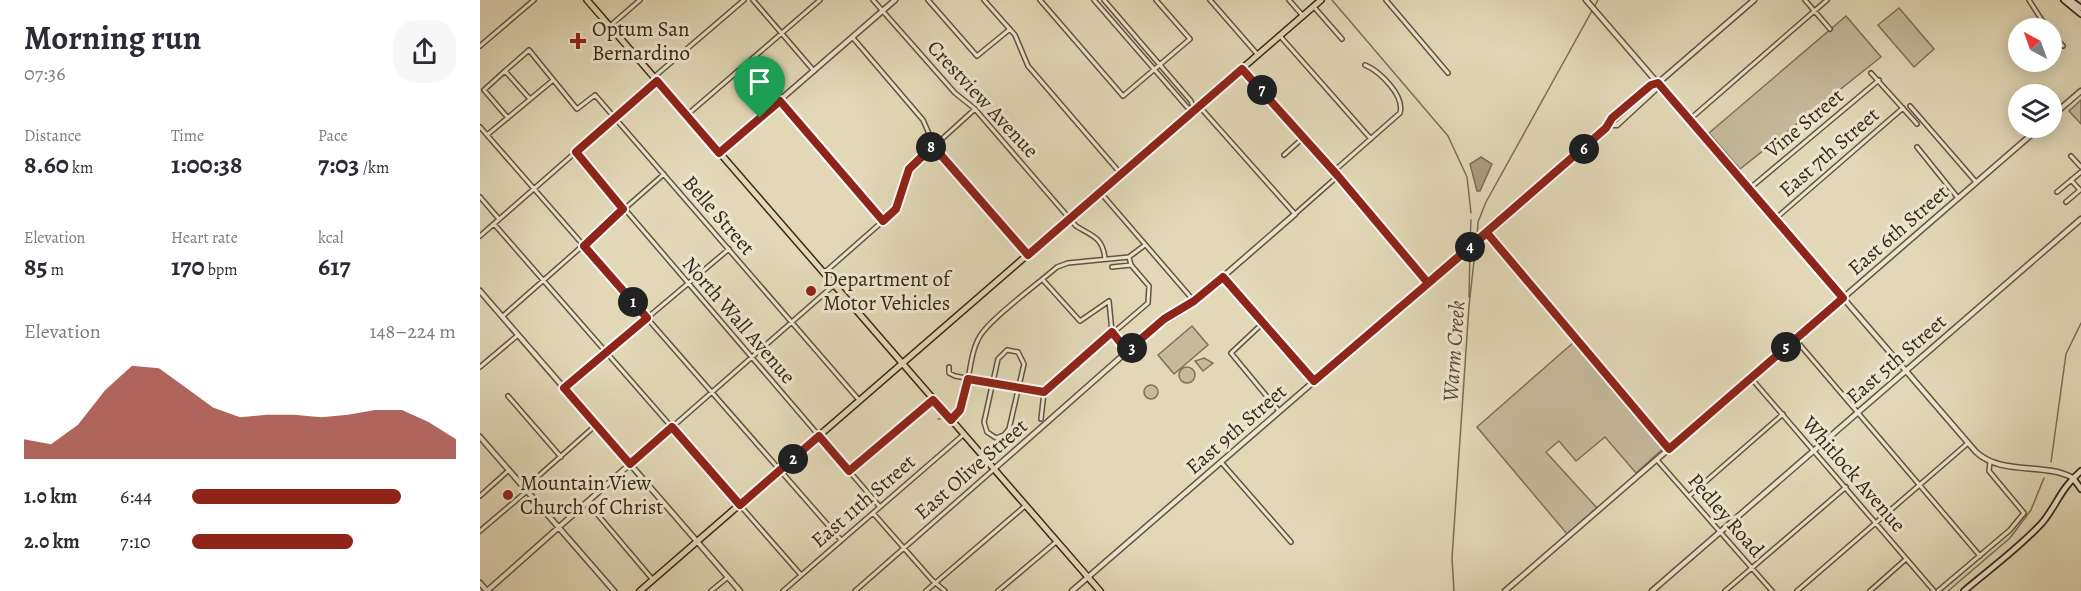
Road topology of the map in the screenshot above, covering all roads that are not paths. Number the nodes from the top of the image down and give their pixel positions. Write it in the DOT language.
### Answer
graph roads {
  1 [pos="534,0"];
  2 [pos="587,0"];
  3 [pos="640,0"];
  4 [pos="744,0"];
  5 [pos="753,0"];
  6 [pos="820,0"];
  7 [pos="873,0"];
  8 [pos="895,0"];
  9 [pos="928,0"];
  10 [pos="984,0"];
  11 [pos="1040,0"];
  12 [pos="1094,0"];
  13 [pos="1156,0"];
  14 [pos="1210,0"];
  15 [pos="1289,0"];
  16 [pos="1321,0"];
  17 [pos="1386,0"];
  18 [pos="1586,0"];
  19 [pos="1754,0"];
  20 [pos="1805,0"];
  21 [pos="1827,0"];
  22 [pos="2029,0"];
  23 [pos="2064,0"];
  24 [pos="2070,0"];
  25 [pos="1104,1"];
  26 [pos="1100,7"];
  27 [pos="1314,7"];
  28 [pos="2081,8"];
  29 [pos="883,11"];
  30 [pos="1815,11"];
  31 [pos="2081,14"];
  32 [pos="1303,16"];
  33 [pos="2041,18"];
  34 [pos="610,26"];
  35 [pos="1830,28"];
  36 [pos="1010,29"];
  37 [pos="782,33"];
  38 [pos="1280,36"];
  39 [pos="853,38"];
  40 [pos="1342,39"];
  41 [pos="480,46"];
  42 [pos="1258,55"];
  43 [pos="1159,64"];
  44 [pos="1365,65"];
  45 [pos="1154,69"];
  46 [pos="1242,69"];
  47 [pos="506,70"];
  48 [pos="814,71"];
  49 [pos="1448,73"];
  50 [pos="1870,73"];
  51 [pos="656,79"];
  52 [pos="1879,80"];
  53 [pos="552,81"];
  54 [pos="1657,84"];
  55 [pos="2081,91"];
  56 [pos="530,99"];
  57 [pos="780,101"];
  58 [pos="1910,106"];
  59 [pos="2062,107"];
  60 [pos="1197,108"];
  61 [pos="1903,108"];
  62 [pos="975,109"];
  63 [pos="687,115"];
  64 [pos="508,118"];
  65 [pos="615,118"];
  66 [pos="1689,120"];
  67 [pos="1917,124"];
  68 [pos="1610,125"];
  69 [pos="480,127"];
  70 [pos="487,135"];
  71 [pos="1304,137"];
  72 [pos="2027,138"];
  73 [pos="1371,139"];
  74 [pos="933,146"];
  75 [pos="1917,147"];
  76 [pos="576,152"];
  77 [pos="719,153"];
  78 [pos="1284,155"];
  79 [pos="2071,156"];
  80 [pos="2081,167"];
  81 [pos="1334,171"];
  82 [pos="2081,172"];
  83 [pos="664,174"];
  84 [pos="1121,174"];
  85 [pos="1338,176"];
  86 [pos="2071,180"];
  87 [pos="1976,182"];
  88 [pos="533,189"];
  89 [pos="1749,189"];
  90 [pos="2080,191"];
  91 [pos="1100,192"];
  92 [pos="2057,192"];
  93 [pos="480,197"];
  94 [pos="1958,198"];
  95 [pos="2066,202"];
  96 [pos="623,209"];
  97 [pos="1295,214"];
  98 [pos="1070,218"];
  99 [pos="499,219"];
  100 [pos="1774,219"];
  101 [pos="2081,219"];
  102 [pos="883,221"];
  103 [pos="494,224"];
  104 [pos="1487,233"];
  105 [pos="480,236"];
  106 [pos="1145,245"];
  107 [pos="584,246"];
  108 [pos="729,249"];
  109 [pos="1028,255"];
  110 [pos="1130,257"];
  111 [pos="1105,259"];
  112 [pos="1131,265"];
  113 [pos="1112,267"];
  114 [pos="823,273"];
  115 [pos="1223,277"];
  116 [pos="1043,280"];
  117 [pos="543,281"];
  118 [pos="1428,283"];
  119 [pos="688,284"];
  120 [pos="834,285"];
  121 [pos="480,291"];
  122 [pos="1843,298"];
  123 [pos="1194,301"];
  124 [pos="502,316"];
  125 [pos="647,318"];
  126 [pos="792,321"];
  127 [pos="1263,323"];
  128 [pos="1112,332"];
  129 [pos="1571,333"];
  130 [pos="518,335"];
  131 [pos="1795,339"];
  132 [pos="1127,351"];
  133 [pos="606,352"];
  134 [pos="1586,352"];
  135 [pos="751,357"];
  136 [pos="902,364"];
  137 [pos="480,367"];
  138 [pos="948,368"];
  139 [pos="1906,371"];
  140 [pos="1751,378"];
  141 [pos="968,379"];
  142 [pos="1314,381"];
  143 [pos="993,384"];
  144 [pos="564,388"];
  145 [pos="1018,389"];
  146 [pos="712,392"];
  147 [pos="1044,392"];
  148 [pos="508,396"];
  149 [pos="933,400"];
  150 [pos="860,401"];
  151 [pos="1280,411"];
  152 [pos="1857,413"];
  153 [pos="1783,414"];
  154 [pos="1041,419"];
  155 [pos="951,420"];
  156 [pos="596,425"];
  157 [pos="672,427"];
  158 [pos="963,434"];
  159 [pos="819,436"];
  160 [pos="480,437"];
  161 [pos="1968,443"];
  162 [pos="1669,449"];
  163 [pos="1814,450"];
  164 [pos="561,457"];
  165 [pos="1657,459"];
  166 [pos="1221,462"];
  167 [pos="1990,462"];
  168 [pos="630,464"];
  169 [pos="994,469"];
  170 [pos="509,470"];
  171 [pos="779,470"];
  172 [pos="849,471"];
  173 [pos="2081,471"];
  174 [pos="2073,478"];
  175 [pos="2081,481"];
  176 [pos="1919,485"];
  177 [pos="1846,487"];
  178 [pos="2081,489"];
  179 [pos="526,490"];
  180 [pos="480,496"];
  181 [pos="1689,496"];
  182 [pos="587,502"];
  183 [pos="740,505"];
  184 [pos="1025,505"];
  185 [pos="880,507"];
  186 [pos="873,513"];
  187 [pos="1876,523"];
  188 [pos="559,528"];
  189 [pos="480,531"];
  190 [pos="1720,532"];
  191 [pos="842,540"];
  192 [pos="697,541"];
  193 [pos="1056,541"];
  194 [pos="1291,542"];
  195 [pos="903,548"];
  196 [pos="1980,556"];
  197 [pos="1906,559"];
  198 [pos="1752,568"];
  199 [pos="801,575"];
  200 [pos="728,577"];
  201 [pos="1088,577"];
  202 [pos="653,580"];
  203 [pos="480,583"];
  204 [pos="936,583"];
  205 [pos="487,591"];
  206 [pos="614,591"];
  207 [pos="640,591"];
  208 [pos="711,591"];
  209 [pos="740,591"];
  210 [pos="783,591"];
  211 [pos="855,591"];
  212 [pos="926,591"];
  213 [pos="945,591"];
  214 [pos="998,591"];
  215 [pos="1072,591"];
  216 [pos="1100,591"];
  217 [pos="1505,591"];
  218 [pos="1652,591"];
  219 [pos="1725,591"];
  220 [pos="1772,591"];
  221 [pos="1797,591"];
  222 [pos="1870,591"];
  223 [pos="1934,591"];
  224 [pos="1938,591"];
  225 [pos="1964,591"];
  1 -- 41 [label="street"];
  2 -- 34 [label="main road"];
  3 -- 34 [label="street"];
  4 -- 51 [label="street"];
  5 -- 37 [label="street"];
  6 -- 37 [label="street"];
  7 -- 29 [label="street, Crestview Avenue"];
  8 -- 29 [label="street"];
  9 -- 36 [label="street"];
  10 -- 36 [label="street"];
  11 -- 45 [label="street"];
  12 -- 26 [label="street"];
  13 -- 43 [label="street"];
  14 -- 42 [label="street"];
  15 -- 32 [label="street"];
  16 -- 27 [label="main road"];
  17 -- 49 [label="street"];
  18 -- 54 [label="street"];
  19 -- 54 [label="street, East 9th Street"];
  20 -- 30 [label="street"];
  21 -- 30 [label="street"];
  22 -- 33 [label="street"];
  23 -- 31 [label="main road"];
  24 -- 28 [label="main road"];
  25 -- 26 [label="street"];
  25 -- 43 [label="street"];
  26 -- 45 [label="street"];
  27 -- 32 [label="main road"];
  27 -- 40 [label="street"];
  29 -- 39 [label="street"];
  29 -- 62 [label="street, Crestview Avenue"];
  30 -- 35 [label="street"];
  30 -- 66 [label="street"];
  32 -- 38 [label="main road"];
  34 -- 51 [label="main road"];
  36 -- 84 [label="street"];
  37 -- 48 [label="street"];
  37 -- 63 [label="street"];
  38 -- 42 [label="main road"];
  38 -- 73 [label="street"];
  39 -- 48 [label="street"];
  39 -- 74 [label="street"];
  42 -- 46 [label="main road"];
  43 -- 45 [label="street"];
  43 -- 60 [label="street"];
  44 -- 73 [label="street"];
  45 -- 60 [label="street"];
  46 -- 60 [label="main road"];
  46 -- 71 [label="street"];
  47 -- 53 [label="street"];
  47 -- 56 [label="street"];
  47 -- 64 [label="street"];
  48 -- 57 [label="street"];
  50 -- 52 [label="street"];
  51 -- 63 [label="main road"];
  51 -- 65 [label="street"];
  52 -- 61 [label="street"];
  52 -- 89 [label="street, Vine Street"];
  53 -- 56 [label="street"];
  53 -- 65 [label="street, Belle Street"];
  54 -- 66 [label="street"];
  54 -- 68 [label="street, East 9th Street"];
  54 -- 68 [label="street, East 9th Street"];
  55 -- 59 [label="street"];
  56 -- 64 [label="street"];
  57 -- 77 [label="street"];
  57 -- 102 [label="street"];
  58 -- 87 [label="street"];
  60 -- 84 [label="main road"];
  60 -- 97 [label="street"];
  61 -- 67 [label="street"];
  61 -- 100 [label="street, East 7th Street"];
  62 -- 74 [label="street"];
  62 -- 98 [label="street, Crestview Avenue"];
  63 -- 77 [label="main road"];
  64 -- 70 [label="street"];
  65 -- 76 [label="street"];
  65 -- 83 [label="street, Belle Street"];
  66 -- 89 [label="street"];
  68 -- 104 [label="street, East 9th Street"];
  69 -- 70 [label="street"];
  70 -- 88 [label="street"];
  71 -- 78 [label="street"];
  71 -- 81 [label="street"];
  72 -- 87 [label="street, East 6th Street"];
  73 -- 81 [label="street"];
  74 -- 102 [label="street"];
  74 -- 109 [label="street"];
  75 -- 94 [label="street"];
  76 -- 88 [label="street"];
  76 -- 96 [label="street, North Wall Avenue"];
  77 -- 114 [label="main road"];
  79 -- 80 [label="street"];
  81 -- 85 [label="street"];
  82 -- 86 [label="street"];
  83 -- 96 [label="street"];
  83 -- 108 [label="street, Belle Street"];
  84 -- 91 [label="main road"];
  85 -- 97 [label="street"];
  85 -- 118 [label="street"];
  86 -- 90 [label="street"];
  86 -- 92 [label="street"];
  87 -- 94 [label="street, East 6th Street"];
  88 -- 99 [label="street"];
  88 -- 107 [label="street"];
  89 -- 100 [label="street"];
  90 -- 95 [label="street"];
  91 -- 98 [label="main road"];
  91 -- 106 [label="street"];
  93 -- 99 [label="street"];
  94 -- 122 [label="street, East 6th Street"];
  96 -- 107 [label="street"];
  96 -- 119 [label="street, North Wall Avenue"];
  97 -- 115 [label="street, East Olive Street"];
  98 -- 109 [label="main road"];
  98 -- 111 [label="street, Crestview Avenue"];
  99 -- 103 [label="street"];
  100 -- 122 [label="street"];
  101 -- 139 [label="street, East 5th Street"];
  102 -- 114 [label="street"];
  103 -- 105 [label="street"];
  103 -- 117 [label="street"];
  104 -- 118 [label="street, East 9th Street"];
  104 -- 129 [label="street"];
  106 -- 110 [label="street"];
  106 -- 123 [label="street"];
  107 -- 117 [label="street"];
  107 -- 125 [label="street"];
  108 -- 119 [label="street"];
  108 -- 126 [label="street, Belle Street"];
  109 -- 136 [label="main road"];
  110 -- 111 [label="street"];
  110 -- 112 [label="street"];
  111 -- 116 [label="street"];
  112 -- 113 [label="street"];
  112 -- 128 [label="street"];
  114 -- 120 [label="main road"];
  115 -- 123 [label="street, East Olive Street"];
  115 -- 127 [label="street"];
  116 -- 128 [label="street"];
  116 -- 141 [label="street"];
  117 -- 124 [label="street"];
  117 -- 133 [label="street"];
  118 -- 142 [label="street, East 9th Street"];
  119 -- 125 [label="street"];
  119 -- 135 [label="street, North Wall Avenue"];
  120 -- 126 [label="street"];
  120 -- 136 [label="main road"];
  121 -- 124 [label="street"];
  122 -- 131 [label="street, East 6th Street"];
  122 -- 139 [label="street"];
  123 -- 132 [label="street, East Olive Street"];
  124 -- 130 [label="street"];
  125 -- 133 [label="street"];
  125 -- 146 [label="street"];
  126 -- 135 [label="street"];
  126 -- 150 [label="street, Belle Street"];
  127 -- 142 [label="street"];
  127 -- 151 [label="street"];
  128 -- 132 [label="street"];
  128 -- 147 [label="street"];
  129 -- 134 [label="street"];
  130 -- 137 [label="street"];
  130 -- 144 [label="street"];
  131 -- 140 [label="street, East 6th Street"];
  131 -- 152 [label="street"];
  132 -- 169 [label="street, East Olive Street"];
  133 -- 144 [label="street"];
  133 -- 157 [label="street"];
  134 -- 162 [label="street"];
  135 -- 146 [label="street"];
  135 -- 159 [label="street, North Wall Avenue"];
  136 -- 149 [label="main road"];
  136 -- 150 [label="main road"];
  138 -- 141 [label="street"];
  139 -- 152 [label="street, East 5th Street"];
  139 -- 161 [label="street"];
  140 -- 153 [label="street, Whitlock Avenue"];
  140 -- 162 [label="street, East 6th Street"];
  141 -- 143 [label="street"];
  141 -- 155 [label="street"];
  142 -- 151 [label="street, East 9th Street"];
  143 -- 145 [label="street"];
  143 -- 145 [label="street"];
  143 -- 145 [label="street"];
  144 -- 156 [label="street"];
  145 -- 147 [label="street"];
  146 -- 157 [label="street"];
  146 -- 171 [label="street"];
  147 -- 154 [label="street"];
  148 -- 164 [label="street"];
  149 -- 155 [label="main road"];
  149 -- 172 [label="street"];
  150 -- 159 [label="main road"];
  151 -- 166 [label="street, East 9th Street"];
  152 -- 163 [label="street, East 5th Street"];
  152 -- 176 [label="street"];
  153 -- 163 [label="street, Whitlock Avenue"];
  153 -- 181 [label="street"];
  155 -- 158 [label="main road"];
  156 -- 164 [label="street"];
  156 -- 168 [label="street"];
  157 -- 168 [label="street"];
  157 -- 183 [label="street"];
  158 -- 169 [label="main road"];
  158 -- 185 [label="street, East 11th Street"];
  159 -- 171 [label="main road"];
  159 -- 172 [label="street, North Wall Avenue"];
  160 -- 170 [label="street"];
  161 -- 167 [label="street"];
  161 -- 176 [label="street"];
  162 -- 165 [label="street, East 6th Street"];
  163 -- 177 [label="street, Whitlock Avenue"];
  163 -- 190 [label="street, East 5th Street"];
  164 -- 179 [label="street"];
  165 -- 181 [label="street, Pedley Road"];
  165 -- 217 [label="street, East 6th Street"];
  166 -- 194 [label="street"];
  166 -- 201 [label="street, East 9th Street"];
  167 -- 174 [label="street"];
  167 -- 196 [label="street"];
  168 -- 182 [label="street"];
  168 -- 192 [label="street"];
  169 -- 184 [label="main road"];
  169 -- 195 [label="street, East Olive Street"];
  170 -- 179 [label="street"];
  170 -- 180 [label="street"];
  171 -- 183 [label="main road"];
  171 -- 191 [label="street"];
  172 -- 185 [label="street, North Wall Avenue"];
  173 -- 174 [label="main road"];
  174 -- 175 [label="main road"];
  174 -- 178 [label="main road"];
  174 -- 225 [label="main road"];
  176 -- 187 [label="street"];
  176 -- 196 [label="street"];
  177 -- 187 [label="street, Whitlock Avenue"];
  177 -- 198 [label="street"];
  179 -- 188 [label="street"];
  179 -- 189 [label="street"];
  181 -- 190 [label="street, Pedley Road"];
  182 -- 188 [label="street"];
  182 -- 202 [label="street"];
  183 -- 192 [label="main road"];
  183 -- 199 [label="street"];
  184 -- 193 [label="main road"];
  184 -- 204 [label="street"];
  185 -- 186 [label="street, East 11th Street"];
  186 -- 191 [label="street, East 11th Street"];
  186 -- 195 [label="street"];
  187 -- 197 [label="street, Whitlock Avenue"];
  187 -- 221 [label="street"];
  188 -- 205 [label="street"];
  188 -- 206 [label="street"];
  190 -- 198 [label="street, Pedley Road"];
  190 -- 218 [label="street, East 5th Street"];
  191 -- 199 [label="street, East 11th Street"];
  192 -- 200 [label="street"];
  192 -- 202 [label="main road"];
  193 -- 201 [label="main road"];
  193 -- 214 [label="street"];
  195 -- 204 [label="street"];
  195 -- 211 [label="street, East Olive Street"];
  196 -- 224 [label="street"];
  197 -- 222 [label="street"];
  197 -- 223 [label="street, Whitlock Avenue"];
  198 -- 219 [label="street"];
  198 -- 220 [label="street, Pedley Road"];
  199 -- 210 [label="street, East 11th Street"];
  200 -- 208 [label="street"];
  200 -- 209 [label="street"];
  201 -- 215 [label="street, East 9th Street"];
  201 -- 216 [label="main road"];
  202 -- 207 [label="main road"];
  203 -- 205 [label="street"];
  204 -- 212 [label="street"];
  204 -- 213 [label="street"];
}
